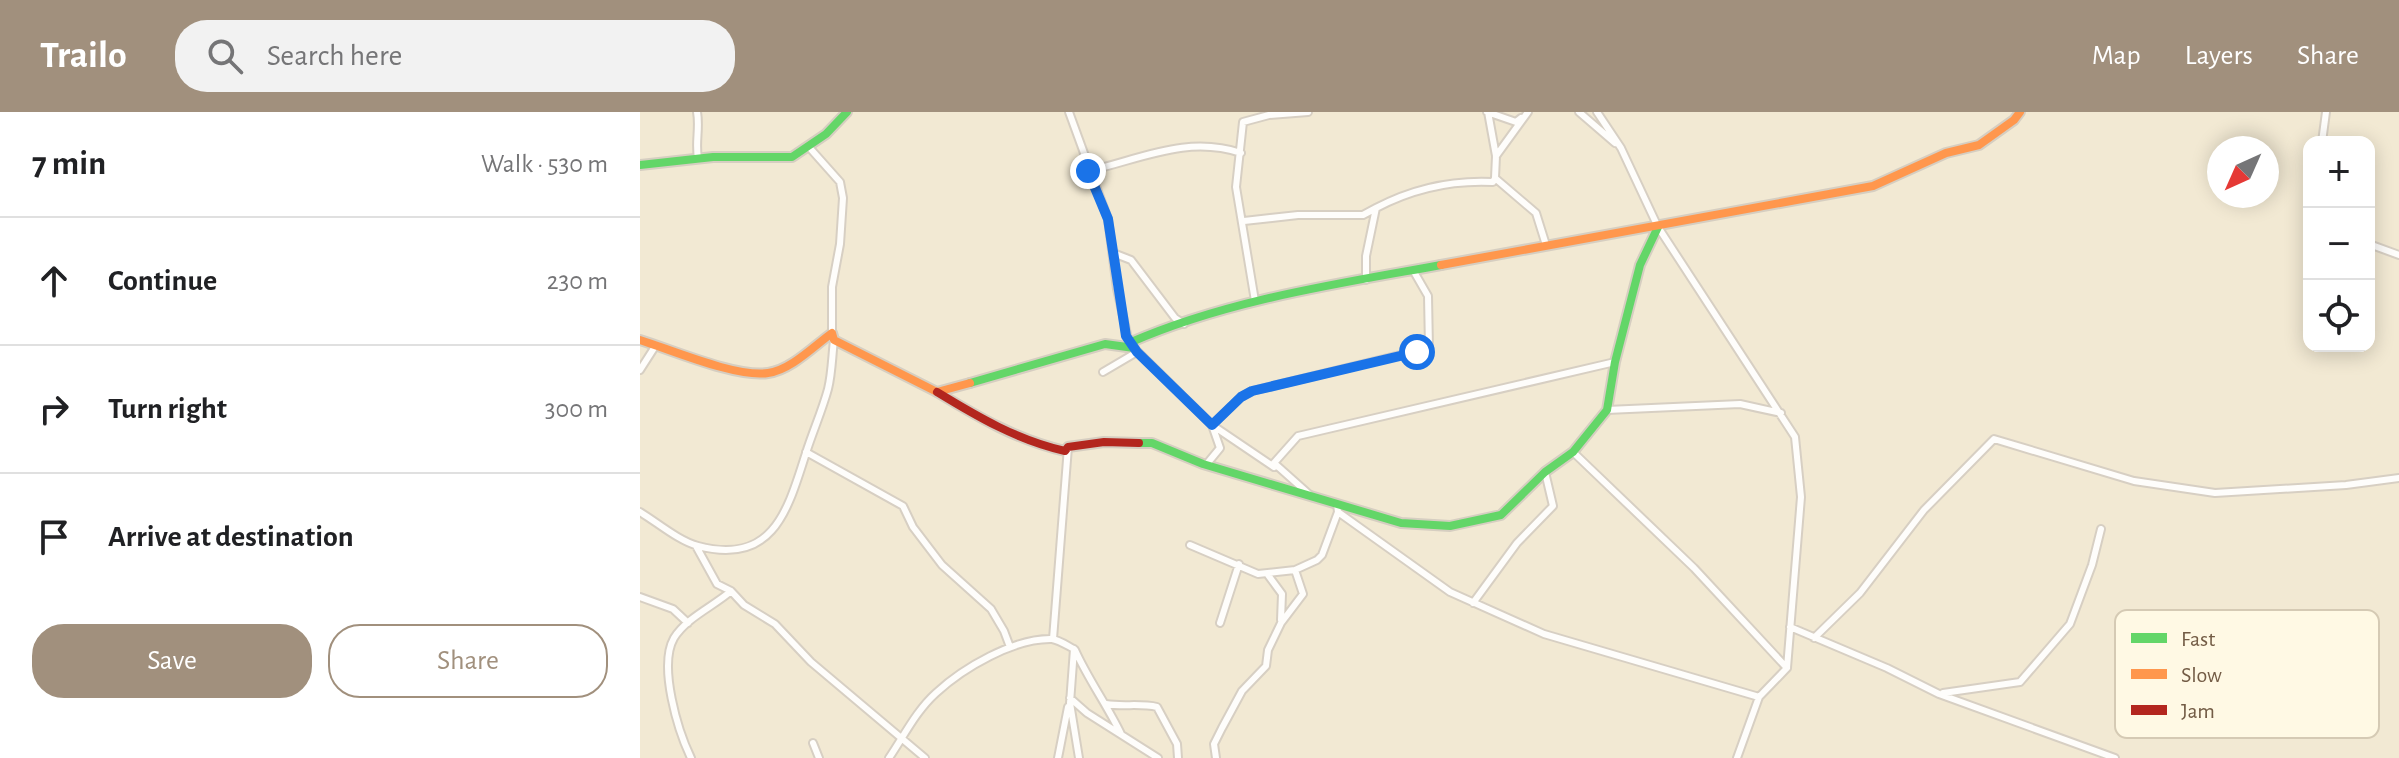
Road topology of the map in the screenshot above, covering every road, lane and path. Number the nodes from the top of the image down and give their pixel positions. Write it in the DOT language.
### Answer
graph roads {
  1 [pos="697,112"];
  2 [pos="847,112"];
  3 [pos="1069,112"];
  4 [pos="1308,112"];
  5 [pos="1488,112"];
  6 [pos="1579,112"];
  7 [pos="1597,112"];
  8 [pos="2020,112"];
  9 [pos="2326,112"];
  10 [pos="1527,113"];
  11 [pos="2323,136"];
  12 [pos="808,146"];
  13 [pos="1621,148"];
  14 [pos="1241,153"];
  15 [pos="1496,156"];
  16 [pos="698,158"];
  17 [pos="640,165"];
  18 [pos="1088,171"];
  19 [pos="1495,178"];
  20 [pos="1376,208"];
  21 [pos="1244,221"];
  22 [pos="1658,227"];
  23 [pos="1546,245"];
  24 [pos="2375,246"];
  25 [pos="1113,253"];
  26 [pos="2399,255"];
  27 [pos="1413,270"];
  28 [pos="1366,280"];
  29 [pos="1255,301"];
  30 [pos="1184,324"];
  31 [pos="833,337"];
  32 [pos="640,340"];
  33 [pos="656,345"];
  34 [pos="1133,348"];
  35 [pos="1615,362"];
  36 [pos="640,370"];
  37 [pos="1103,372"];
  38 [pos="937,392"];
  39 [pos="1607,410"];
  40 [pos="1781,413"];
  41 [pos="1212,425"];
  42 [pos="1068,447"];
  43 [pos="806,452"];
  44 [pos="1573,452"];
  45 [pos="1274,463"];
  46 [pos="1206,465"];
  47 [pos="1545,472"];
  48 [pos="2399,478"];
  49 [pos="1314,498"];
  50 [pos="1337,507"];
  51 [pos="640,512"];
  52 [pos="2101,529"];
  53 [pos="1190,545"];
  54 [pos="696,546"];
  55 [pos="1239,564"];
  56 [pos="1295,570"];
  57 [pos="1268,575"];
  58 [pos="731,591"];
  59 [pos="640,597"];
  60 [pos="1473,603"];
  61 [pos="688,623"];
  62 [pos="1220,623"];
  63 [pos="1281,623"];
  64 [pos="1790,627"];
  65 [pos="1814,638"];
  66 [pos="1053,639"];
  67 [pos="1010,647"];
  68 [pos="1074,649"];
  69 [pos="1787,668"];
  70 [pos="1939,694"];
  71 [pos="1759,697"];
  72 [pos="1070,698"];
  73 [pos="1106,704"];
  74 [pos="1121,734"];
  75 [pos="901,739"];
  76 [pos="813,743"];
  77 [pos="691,758"];
  78 [pos="819,758"];
  79 [pos="889,758"];
  80 [pos="925,758"];
  81 [pos="1058,758"];
  82 [pos="1079,758"];
  83 [pos="1158,758"];
  84 [pos="1178,758"];
  85 [pos="1216,758"];
  86 [pos="1737,758"];
  87 [pos="2115,758"];
  1 -- 16 [label="street"];
  2 -- 12 [label="street"];
  3 -- 18 [label="street"];
  4 -- 14 [label="street"];
  5 -- 10 [label="street"];
  5 -- 15 [label="street"];
  6 -- 13 [label="street"];
  7 -- 13 [label="street"];
  8 -- 22 [label="street"];
  9 -- 11 [label="street"];
  10 -- 15 [label="street"];
  12 -- 16 [label="street"];
  12 -- 31 [label="street"];
  13 -- 22 [label="street"];
  14 -- 18 [label="street"];
  14 -- 21 [label="street"];
  15 -- 19 [label="street"];
  16 -- 17 [label="street"];
  18 -- 25 [label="street"];
  19 -- 20 [label="street"];
  19 -- 23 [label="street"];
  20 -- 21 [label="street"];
  20 -- 28 [label="street"];
  21 -- 29 [label="street"];
  22 -- 23 [label="street"];
  22 -- 35 [label="street"];
  22 -- 40 [label="street"];
  23 -- 27 [label="street"];
  24 -- 26 [label="street"];
  25 -- 30 [label="street"];
  25 -- 34 [label="street"];
  27 -- 28 [label="street"];
  27 -- 41 [label="street"];
  28 -- 29 [label="street"];
  29 -- 30 [label="street"];
  30 -- 34 [label="street"];
  31 -- 33 [label="street"];
  31 -- 38 [label="street"];
  31 -- 43 [label="street"];
  32 -- 33 [label="street"];
  33 -- 36 [label="street"];
  34 -- 37 [label="street"];
  34 -- 38 [label="street"];
  34 -- 41 [label="street"];
  35 -- 39 [label="street"];
  35 -- 45 [label="street"];
  38 -- 42 [label="street"];
  39 -- 40 [label="street"];
  39 -- 44 [label="street"];
  40 -- 64 [label="street"];
  41 -- 45 [label="street"];
  41 -- 46 [label="street"];
  42 -- 46 [label="street"];
  42 -- 66 [label="street"];
  43 -- 54 [label="street"];
  43 -- 67 [label="street"];
  44 -- 47 [label="street"];
  44 -- 69 [label="street"];
  45 -- 49 [label="street"];
  46 -- 49 [label="street"];
  47 -- 50 [label="street"];
  47 -- 60 [label="street"];
  48 -- 65 [label="street"];
  49 -- 50 [label="street"];
  50 -- 56 [label="street"];
  50 -- 60 [label="street"];
  51 -- 54 [label="street"];
  52 -- 70 [label="street"];
  53 -- 55 [label="street"];
  54 -- 58 [label="street"];
  55 -- 57 [label="street"];
  55 -- 62 [label="street"];
  56 -- 57 [label="street"];
  56 -- 63 [label="street"];
  57 -- 63 [label="street"];
  58 -- 61 [label="street"];
  58 -- 75 [label="street"];
  59 -- 61 [label="street"];
  60 -- 71 [label="street"];
  61 -- 77 [label="street"];
  63 -- 85 [label="street"];
  64 -- 65 [label="street"];
  64 -- 69 [label="street"];
  65 -- 70 [label="street"];
  66 -- 67 [label="street"];
  66 -- 68 [label="street"];
  67 -- 75 [label="street"];
  68 -- 72 [label="street"];
  68 -- 73 [label="street"];
  69 -- 71 [label="street"];
  70 -- 87 [label="street"];
  71 -- 86 [label="street"];
  72 -- 74 [label="street"];
  72 -- 81 [label="street"];
  72 -- 82 [label="street"];
  73 -- 74 [label="street"];
  73 -- 84 [label="street"];
  74 -- 83 [label="street"];
  75 -- 79 [label="street"];
  75 -- 80 [label="street"];
  76 -- 78 [label="street"];
}
